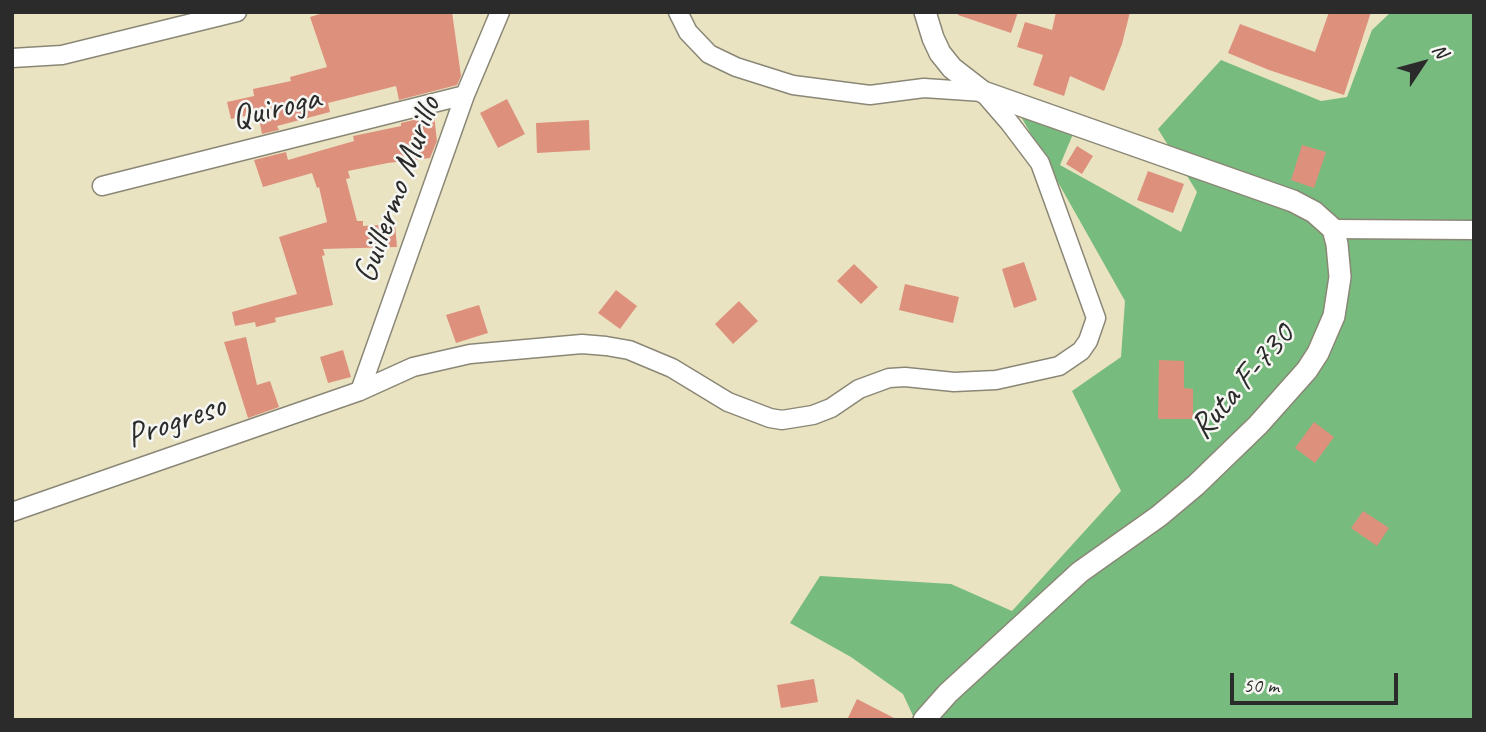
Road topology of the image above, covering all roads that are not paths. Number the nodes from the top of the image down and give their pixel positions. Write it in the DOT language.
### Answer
graph roads {
  1 [pos="237,12"];
  2 [pos="500,12"];
  3 [pos="678,12"];
  4 [pos="925,12"];
  5 [pos="12,58"];
  6 [pos="983,92"];
  7 [pos="466,94"];
  8 [pos="102,186"];
  9 [pos="1333,229"];
  10 [pos="1474,230"];
  11 [pos="360,391"];
  12 [pos="12,512"];
  13 [pos="924,720"];
  1 -- 5 [label="street"];
  2 -- 7 [label="street, Guillermo Murillo"];
  3 -- 6 [label="street"];
  4 -- 6 [label="street"];
  6 -- 9 [label="street"];
  6 -- 11 [label="street, Progreso"];
  7 -- 8 [label="street, Quiroga"];
  7 -- 11 [label="street, Guillermo Murillo"];
  9 -- 10 [label="street"];
  9 -- 13 [label="street, Ruta F-730"];
  11 -- 12 [label="street, Progreso"];
}
